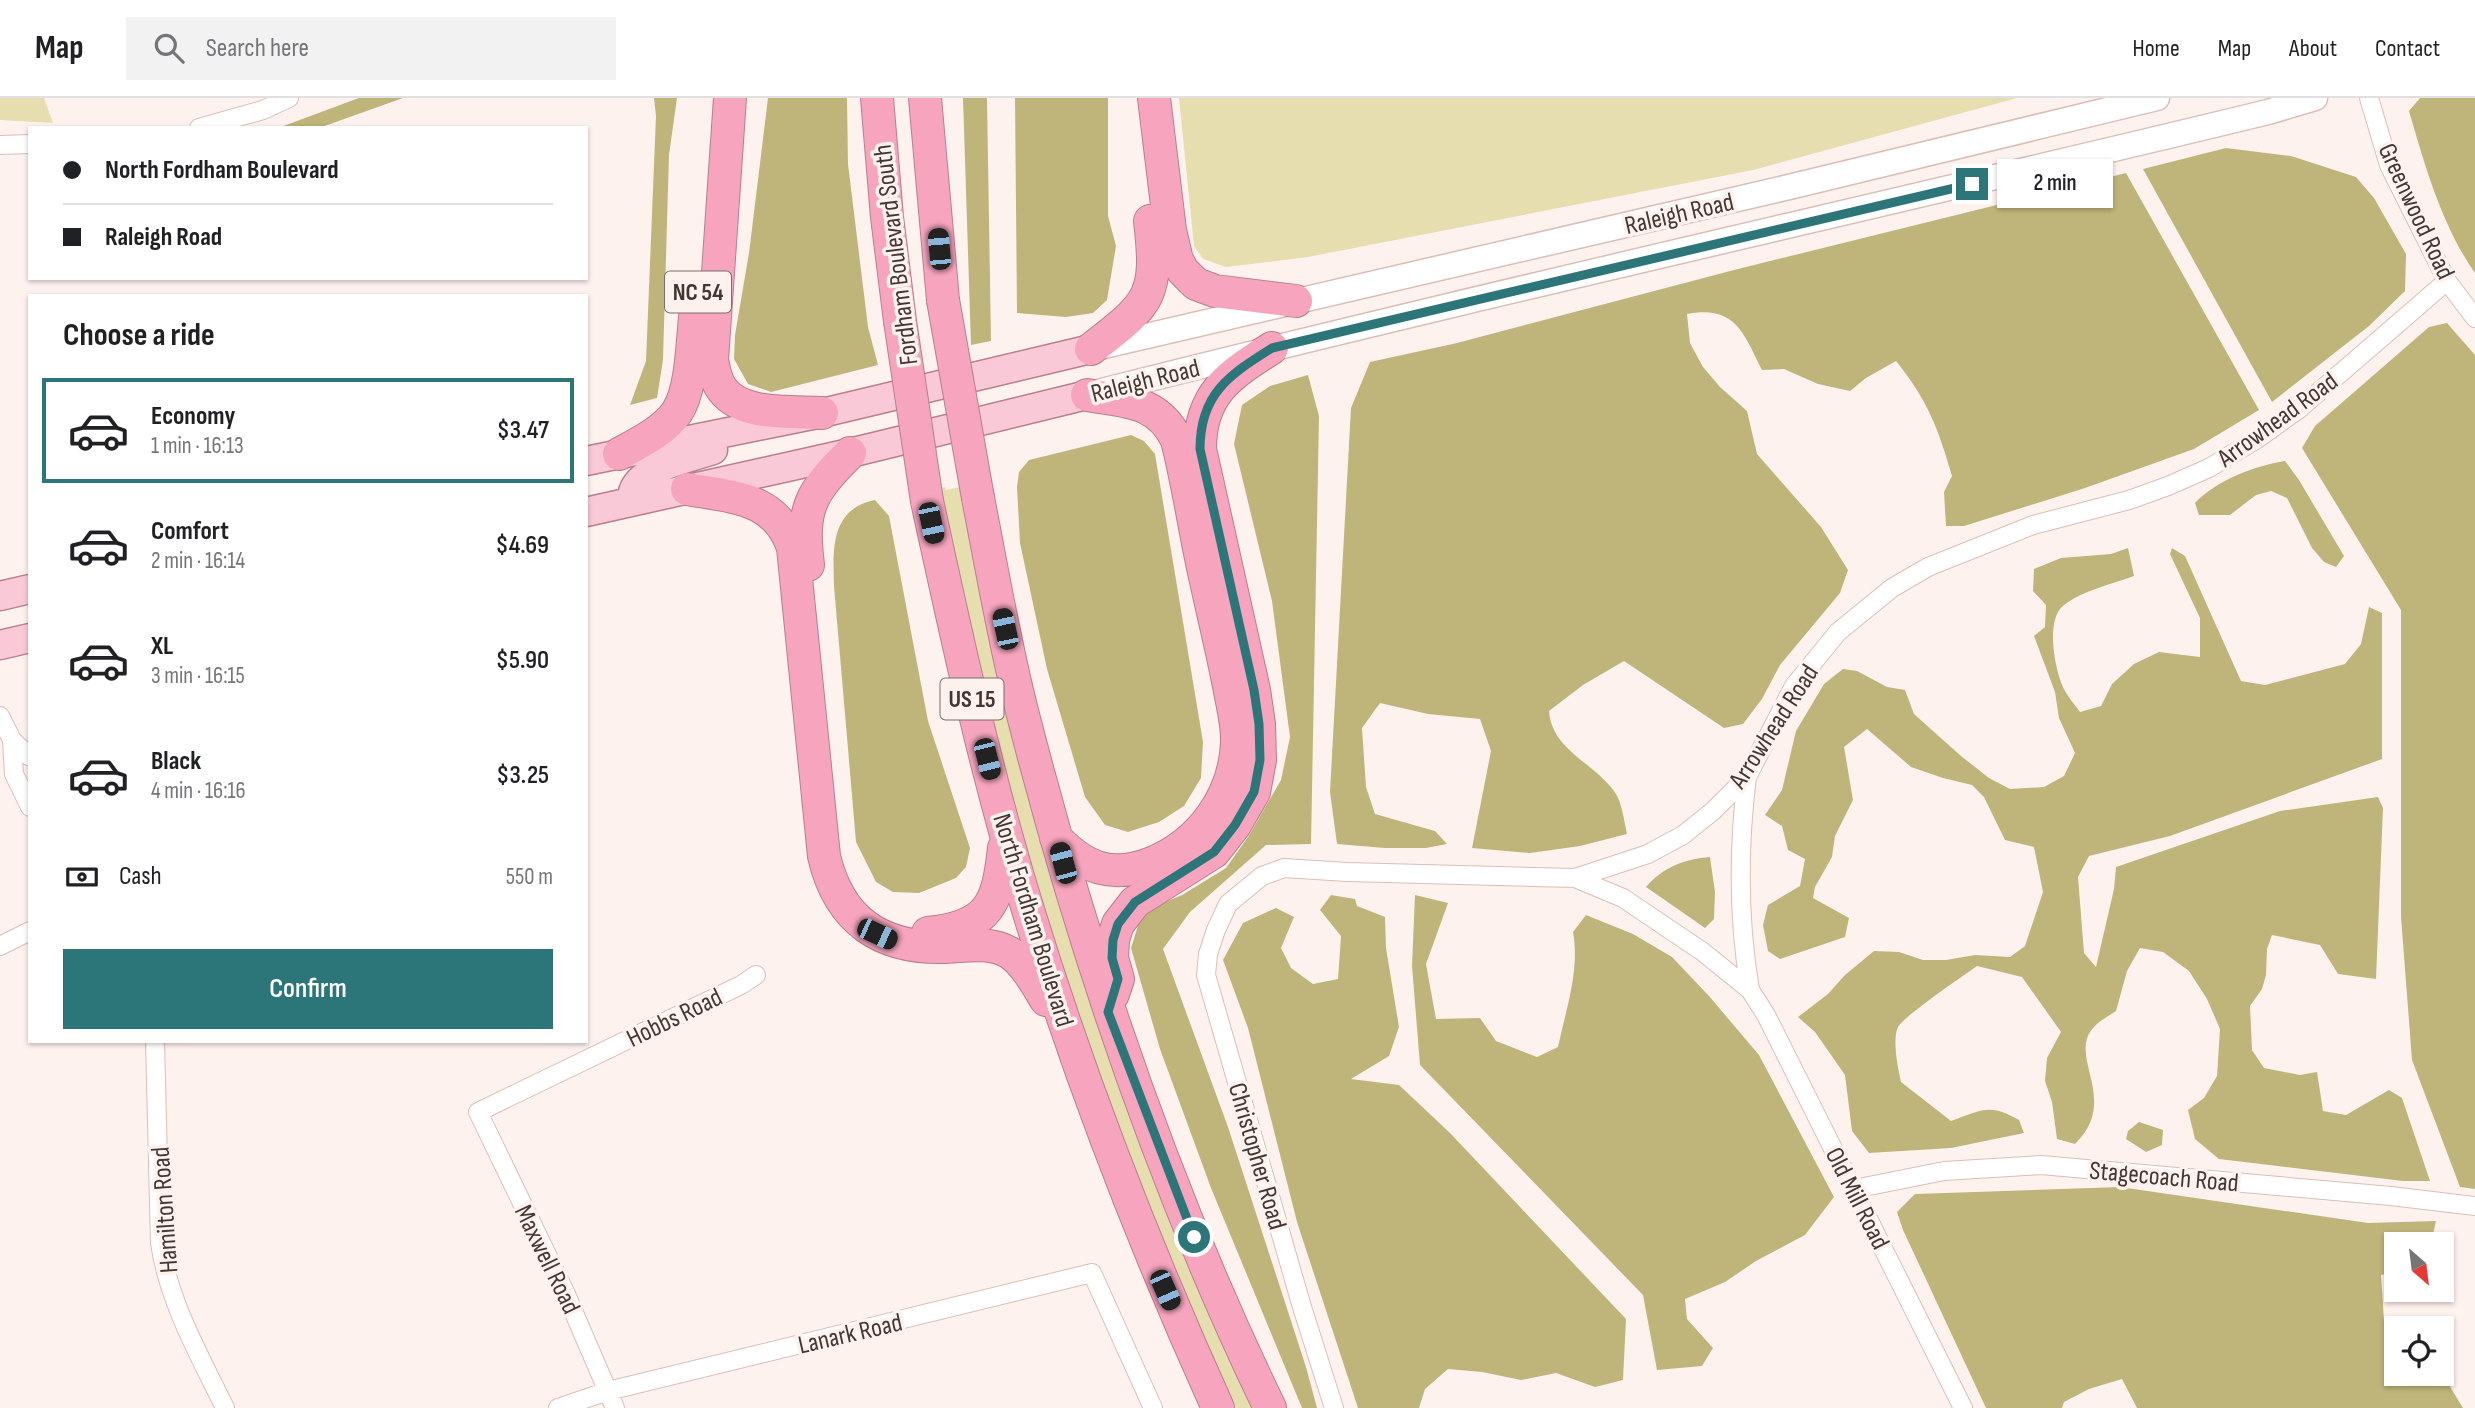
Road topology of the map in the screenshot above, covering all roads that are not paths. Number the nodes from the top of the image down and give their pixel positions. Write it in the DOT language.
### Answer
graph roads {
  1 [pos="289,98"];
  2 [pos="712,98"];
  3 [pos="730,98"];
  4 [pos="877,98"];
  5 [pos="925,98"];
  6 [pos="1135,98"];
  7 [pos="1154,98"];
  8 [pos="2157,98"];
  9 [pos="2315,98"];
  10 [pos="2369,98"];
  11 [pos="206,126"];
  12 [pos="28,144"];
  13 [pos="0,145"];
  14 [pos="2447,281"];
  15 [pos="1296,301"];
  16 [pos="2475,318"];
  17 [pos="1272,348"];
  18 [pos="1091,349"];
  19 [pos="1087,395"];
  20 [pos="961,399"];
  21 [pos="915,412"];
  22 [pos="822,413"];
  23 [pos="850,453"];
  24 [pos="619,454"];
  25 [pos="588,461"];
  26 [pos="687,489"];
  27 [pos="632,501"];
  28 [pos="588,512"];
  29 [pos="28,589"];
  30 [pos="0,596"];
  31 [pos="28,638"];
  32 [pos="0,645"];
  33 [pos="0,716"];
  34 [pos="12,740"];
  35 [pos="28,755"];
  36 [pos="1747,777"];
  37 [pos="28,803"];
  38 [pos="1006,832"];
  39 [pos="1056,838"];
  40 [pos="1575,878"];
  41 [pos="1228,904"];
  42 [pos="28,932"];
  43 [pos="0,946"];
  44 [pos="756,975"];
  45 [pos="1751,990"];
  46 [pos="1108,1012"];
  47 [pos="155,1043"];
  48 [pos="1076,1057"];
  49 [pos="478,1112"];
  50 [pos="1854,1189"];
  51 [pos="2475,1206"];
  52 [pos="612,1399"];
  53 [pos="225,1408"];
  54 [pos="558,1408"];
  55 [pos="1153,1408"];
  56 [pos="1218,1408"];
  57 [pos="1270,1408"];
  58 [pos="1334,1408"];
  59 [pos="1963,1408"];
  1 -- 11 [label="street"];
  2 -- 24 [label="highway, NC 54"];
  3 -- 22 [label="highway"];
  4 -- 21 [label="highway, Fordham Boulevard South / US 15, bridge"];
  5 -- 20 [label="highway, Fordham Boulevard South / US 15, bridge"];
  6 -- 18 [label="highway"];
  7 -- 15 [label="highway"];
  8 -- 15 [label="main road, Raleigh Road"];
  9 -- 17 [label="main road, Raleigh Road"];
  10 -- 14 [label="street, Greenwood Road"];
  12 -- 13 [label="street"];
  14 -- 16 [label="street, Greenwood Road"];
  14 -- 36 [label="street, Arrowhead Road"];
  15 -- 18 [label="main road, Raleigh Road"];
  17 -- 19 [label="main road, Raleigh Road"];
  17 -- 46 [label="highway"];
  18 -- 22 [label="main road, Raleigh Road"];
  19 -- 23 [label="main road, Raleigh Road"];
  19 -- 39 [label="highway"];
  20 -- 39 [label="highway, North Fordham Boulevard / US 15, bridge"];
  21 -- 38 [label="highway, North Fordham Boulevard / US 15, bridge"];
  22 -- 24 [label="main road, Raleigh Road"];
  22 -- 27 [label="main road"];
  23 -- 26 [label="main road, Raleigh Road"];
  23 -- 38 [label="highway"];
  24 -- 25 [label="main road, Raleigh Road / NC 54"];
  26 -- 27 [label="main road, Raleigh Road"];
  26 -- 48 [label="highway"];
  27 -- 28 [label="main road, Raleigh Road"];
  29 -- 30 [label="main road"];
  31 -- 32 [label="main road"];
  33 -- 34 [label="street"];
  34 -- 35 [label="street"];
  34 -- 37 [label="street"];
  36 -- 40 [label="street, Arrowhead Road"];
  36 -- 45 [label="street, Old Mill Road"];
  38 -- 48 [label="highway, North Fordham Boulevard / US 15"];
  39 -- 46 [label="highway, North Fordham Boulevard / US 15"];
  40 -- 41 [label="street, Arrowhead Road"];
  40 -- 45 [label="street, Old Mill Road"];
  41 -- 58 [label="street, Christopher Road"];
  42 -- 43 [label="street"];
  44 -- 49 [label="street, Hobbs Road"];
  45 -- 50 [label="street, Old Mill Road"];
  46 -- 57 [label="highway, North Fordham Boulevard / US 15"];
  47 -- 53 [label="street, Hamilton Road"];
  48 -- 56 [label="highway, North Fordham Boulevard / US 15"];
  49 -- 52 [label="street, Maxwell Road"];
  50 -- 51 [label="street, Stagecoach Road"];
  50 -- 59 [label="street, Old Mill Road"];
  52 -- 54 [label="street, Lanark Road"];
  52 -- 55 [label="street, Lanark Road"];
}
